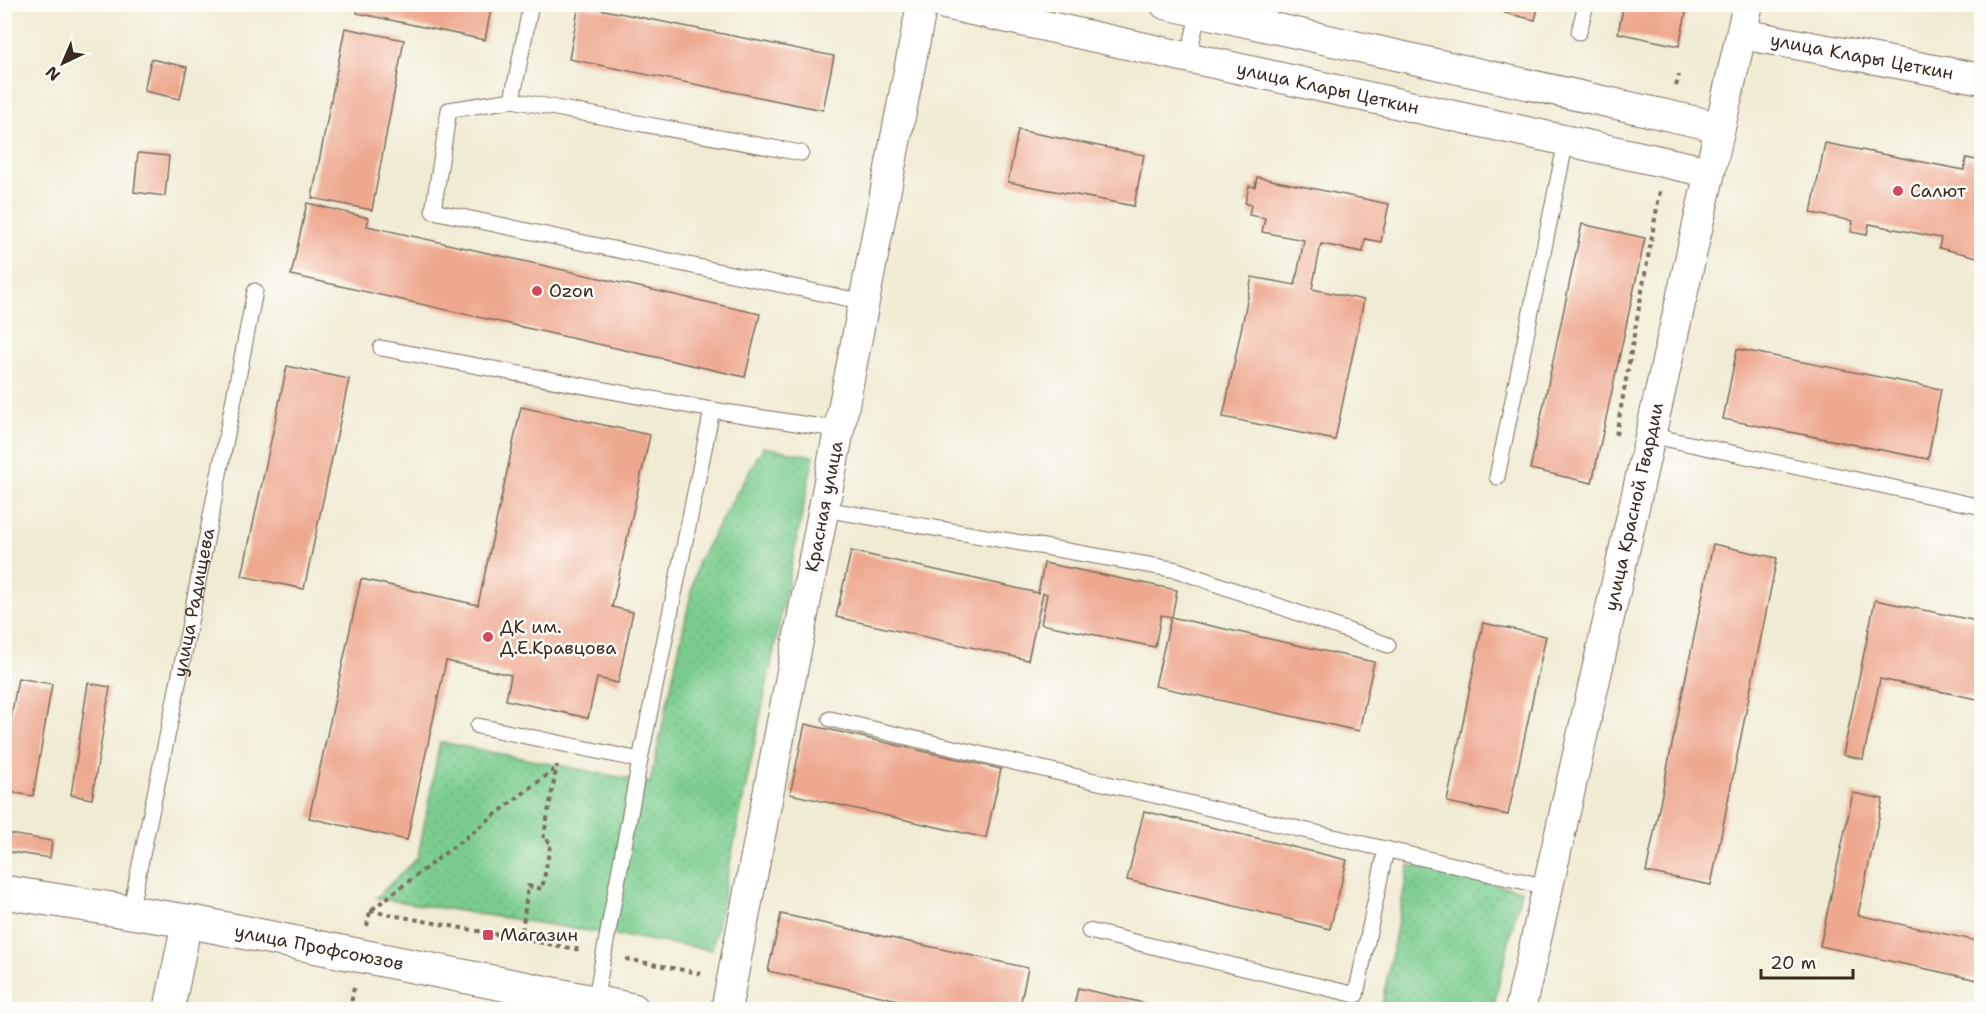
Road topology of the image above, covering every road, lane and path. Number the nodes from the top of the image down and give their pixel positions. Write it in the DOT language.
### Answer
graph roads {
  1 [pos="531,4"];
  2 [pos="922,4"];
  3 [pos="945,4"];
  4 [pos="1165,4"];
  5 [pos="1586,4"];
  6 [pos="1748,4"];
  7 [pos="1200,8"];
  8 [pos="1580,32"];
  9 [pos="1742,34"];
  10 [pos="1188,58"];
  11 [pos="1982,79"];
  12 [pos="512,100"];
  13 [pos="1720,127"];
  14 [pos="1566,141"];
  15 [pos="801,153"];
  16 [pos="1709,172"];
  17 [pos="255,291"];
  18 [pos="864,302"];
  19 [pos="381,348"];
  20 [pos="712,410"];
  21 [pos="841,430"];
  22 [pos="1649,435"];
  23 [pos="1497,477"];
  24 [pos="1982,507"];
  25 [pos="825,509"];
  26 [pos="1388,645"];
  27 [pos="830,719"];
  28 [pos="478,726"];
  29 [pos="561,744"];
  30 [pos="640,760"];
  31 [pos="556,768"];
  32 [pos="1386,849"];
  33 [pos="1548,887"];
  34 [pos="4,892"];
  35 [pos="370,911"];
  36 [pos="130,912"];
  37 [pos="187,921"];
  38 [pos="1089,931"];
  39 [pos="521,939"];
  40 [pos="604,954"];
  41 [pos="361,956"];
  42 [pos="732,979"];
  43 [pos="595,1002"];
  44 [pos="169,1010"];
  45 [pos="350,1010"];
  46 [pos="633,1010"];
  47 [pos="726,1010"];
  48 [pos="1520,1010"];
  1 -- 12 [label="lane"];
  2 -- 18 [label="street, Красная улица"];
  3 -- 10 [label="street, улица Клары Цеткин"];
  4 -- 7 [label="street"];
  5 -- 8 [label="lane"];
  6 -- 9 [label="street, улица Красной Гвардии"];
  7 -- 10 [label="lane"];
  7 -- 13 [label="street"];
  9 -- 11 [label="street, улица Клары Цеткин"];
  9 -- 13 [label="street, улица Красной Гвардии"];
  10 -- 14 [label="street, улица Клары Цеткин"];
  12 -- 15 [label="lane"];
  12 -- 18 [label="lane"];
  13 -- 16 [label="street, улица Красной Гвардии"];
  14 -- 16 [label="street, улица Клары Цеткин"];
  14 -- 23 [label="lane"];
  16 -- 22 [label="street, улица Красной Гвардии"];
  17 -- 36 [label="lane, улица Радищева"];
  18 -- 21 [label="street, Красная улица"];
  19 -- 20 [label="lane"];
  20 -- 21 [label="lane"];
  20 -- 30 [label="lane"];
  21 -- 25 [label="street, Красная улица"];
  22 -- 24 [label="lane"];
  22 -- 33 [label="street, улица Красной Гвардии"];
  25 -- 26 [label="lane"];
  25 -- 42 [label="street, Красная улица"];
  27 -- 32 [label="lane"];
  28 -- 29 [label="lane"];
  29 -- 30 [label="lane"];
  29 -- 31 [label="path"];
  30 -- 40 [label="lane"];
  31 -- 35 [label="path"];
  31 -- 39 [label="path"];
  32 -- 33 [label="lane"];
  32 -- 38 [label="lane"];
  33 -- 48 [label="street, улица Красной Гвардии"];
  34 -- 36 [label="street, улица Профсоюзов"];
  35 -- 39 [label="path"];
  35 -- 41 [label="path"];
  36 -- 37 [label="street, улица Профсоюзов"];
  37 -- 41 [label="street, улица Профсоюзов"];
  37 -- 44 [label="street"];
  39 -- 40 [label="path"];
  40 -- 42 [label="path"];
  40 -- 43 [label="lane"];
  41 -- 43 [label="street, улица Профсоюзов"];
  41 -- 45 [label="path"];
  42 -- 47 [label="street, Красная улица"];
  43 -- 46 [label="street, улица Профсоюзов"];
}
